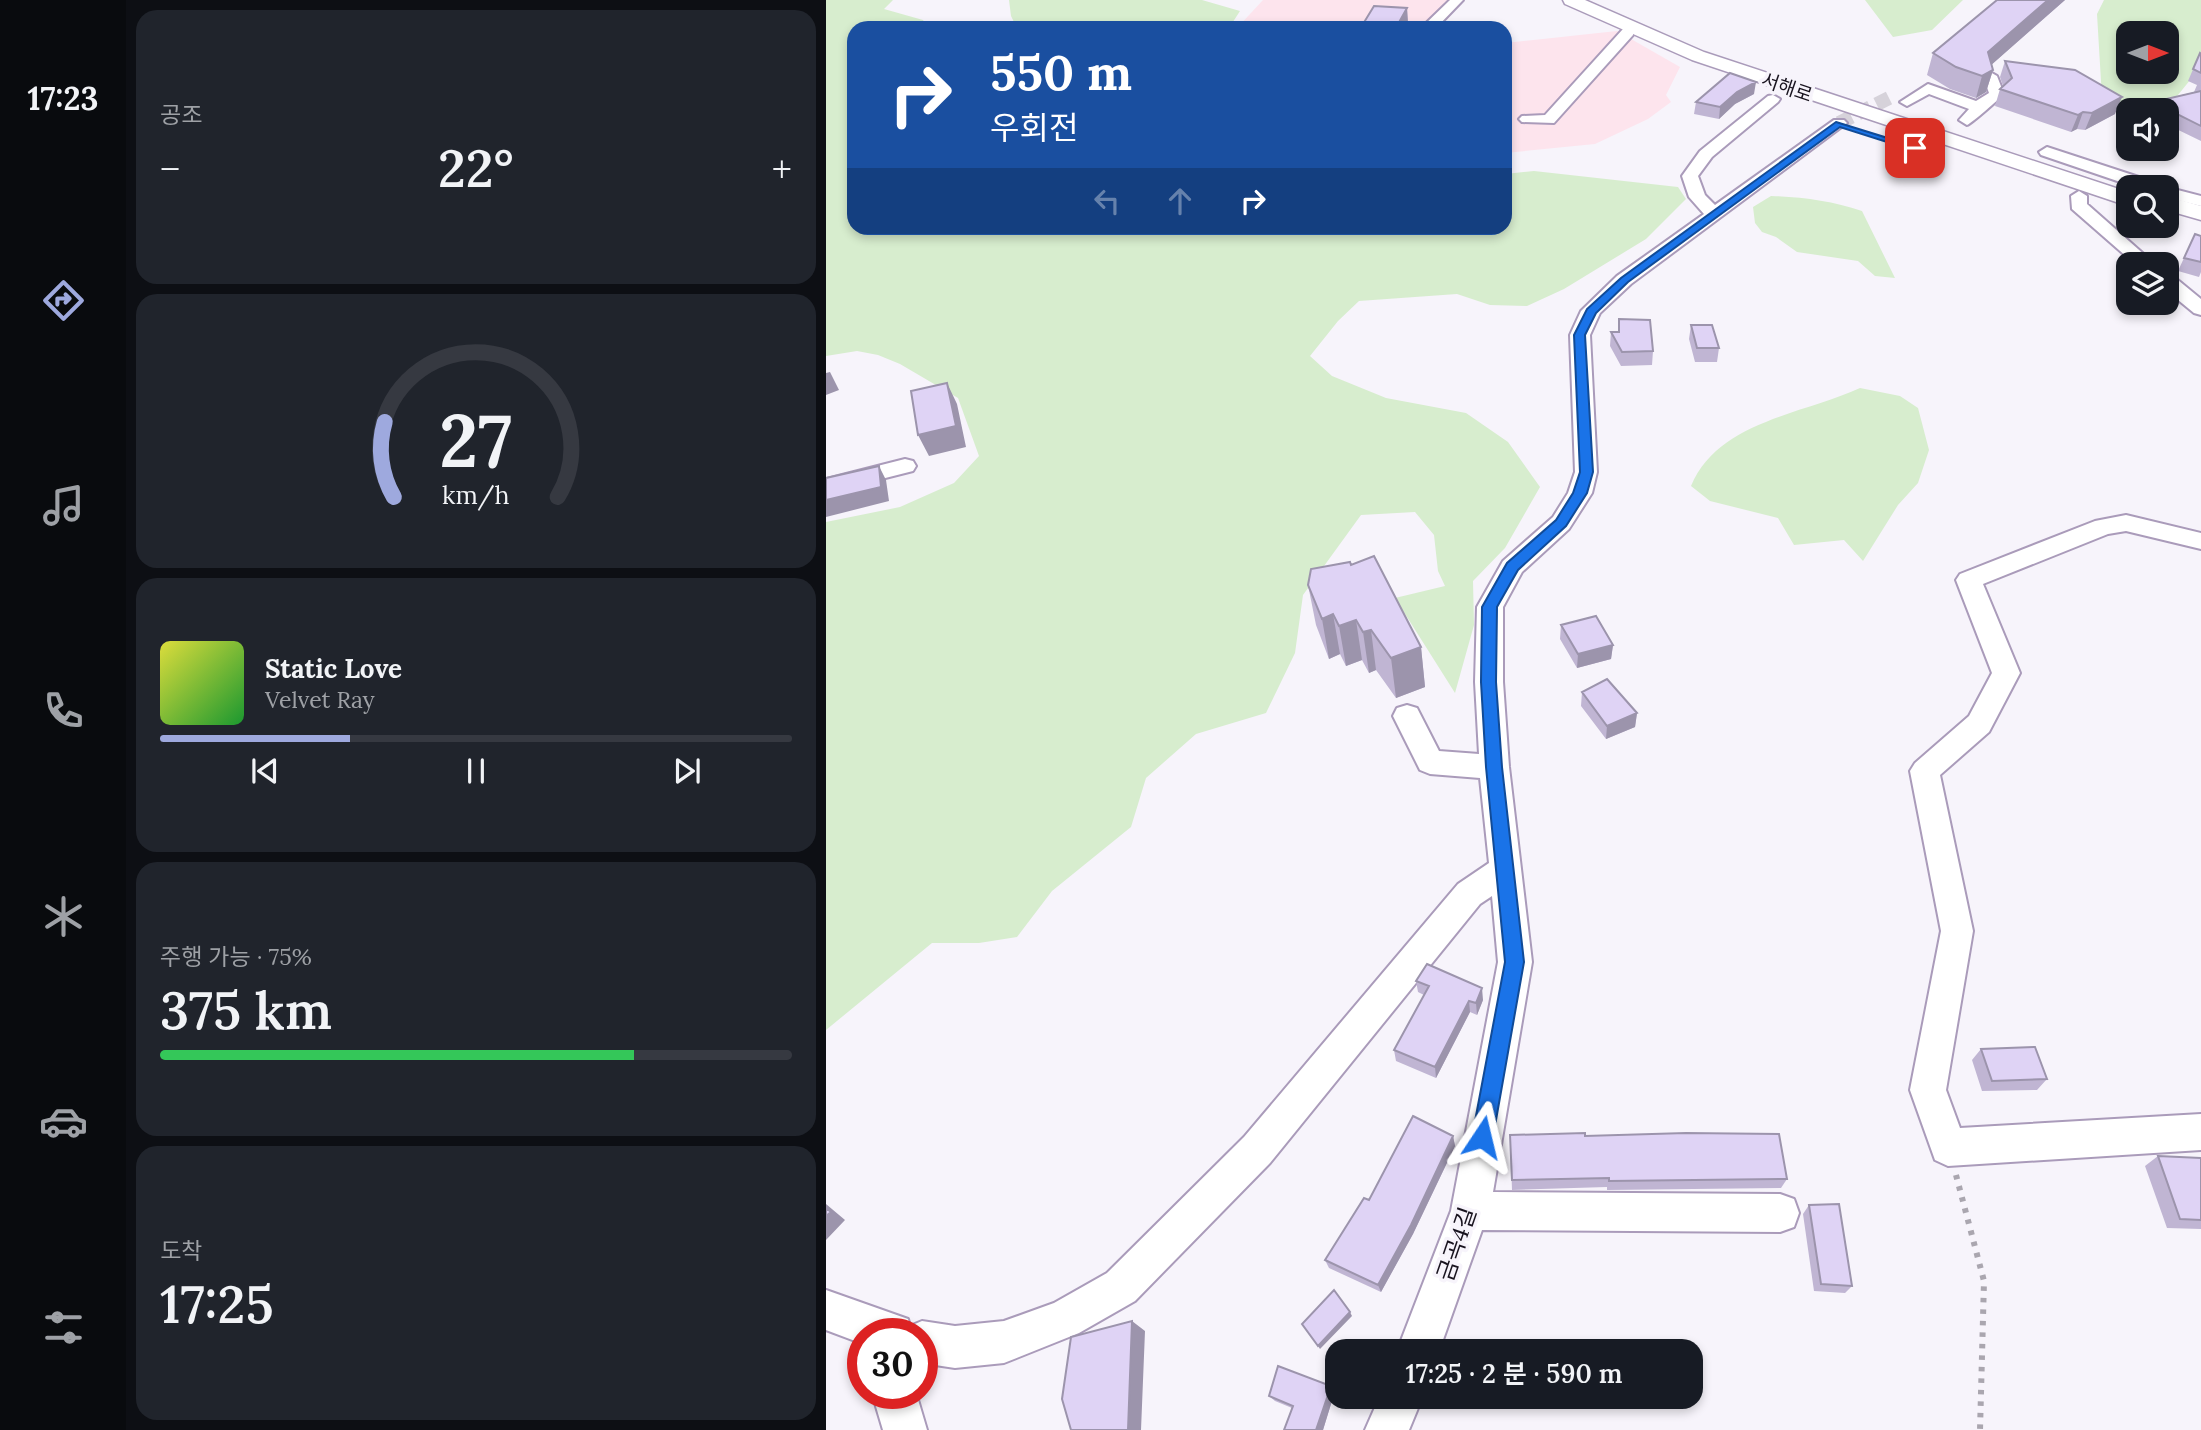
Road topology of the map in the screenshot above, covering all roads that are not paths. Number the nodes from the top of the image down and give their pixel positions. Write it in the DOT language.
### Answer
graph roads {
  1 [pos="1457,0"];
  2 [pos="1571,0"];
  3 [pos="1594,0"];
  4 [pos="1611,18"];
  5 [pos="1436,21"];
  6 [pos="1628,32"];
  7 [pos="1666,33"];
  8 [pos="1990,76"];
  9 [pos="1843,85"];
  10 [pos="1773,99"];
  11 [pos="1898,100"];
  12 [pos="1971,115"];
  13 [pos="1527,119"];
  14 [pos="1839,123"];
  15 [pos="2047,152"];
  16 [pos="2116,175"];
  17 [pos="2098,181"];
  18 [pos="2116,187"];
  19 [pos="2116,195"];
  20 [pos="2179,195"];
  21 [pos="2079,196"];
  22 [pos="2201,201"];
  23 [pos="2116,207"];
  24 [pos="2179,207"];
  25 [pos="2201,213"];
  26 [pos="2179,214"];
  27 [pos="1714,215"];
  28 [pos="2201,220"];
  29 [pos="2179,225"];
  30 [pos="2201,231"];
  31 [pos="2132,252"];
  32 [pos="2179,291"];
  33 [pos="2201,309"];
  34 [pos="905,466"];
  35 [pos="826,486"];
  36 [pos="2201,541"];
  37 [pos="1407,716"];
  38 [pos="1494,767"];
  39 [pos="1504,870"];
  40 [pos="2201,1132"];
  41 [pos="1470,1211"];
  42 [pos="1780,1213"];
  43 [pos="1423,1339"];
  44 [pos="938,1344"];
  45 [pos="900,1409"];
  46 [pos="1396,1409"];
  47 [pos="905,1430"];
  48 [pos="1387,1430"];
  1 -- 5 [label="street"];
  2 -- 4 [label="main road, 서해로"];
  3 -- 7 [label="main road, 서해로"];
  4 -- 6 [label="main road"];
  4 -- 19 [label="main road, 서해로"];
  6 -- 10 [label="main road"];
  6 -- 13 [label="street"];
  7 -- 9 [label="main road"];
  7 -- 17 [label="main road, 서해로"];
  8 -- 12 [label="street"];
  10 -- 14 [label="main road"];
  10 -- 27 [label="street"];
  11 -- 12 [label="main road"];
  12 -- 15 [label="main road"];
  14 -- 21 [label="main road"];
  14 -- 27 [label="street, 금곡4길"];
  15 -- 16 [label="street"];
  15 -- 17 [label="main road"];
  17 -- 18 [label="main road, 서해로"];
  20 -- 22 [label="street"];
  21 -- 23 [label="main road"];
  21 -- 31 [label="street"];
  24 -- 25 [label="main road"];
  26 -- 28 [label="main road"];
  27 -- 38 [label="street, 금곡4길"];
  29 -- 30 [label="main road"];
  32 -- 33 [label="street"];
  34 -- 35 [label="street"];
  36 -- 40 [label="street"];
  37 -- 38 [label="street"];
  38 -- 39 [label="street, 금곡4길"];
  39 -- 41 [label="street, 금곡4길"];
  39 -- 44 [label="street"];
  41 -- 42 [label="street"];
  41 -- 43 [label="street, 금곡4길"];
  45 -- 47 [label="street"];
  46 -- 48 [label="street"];
}
